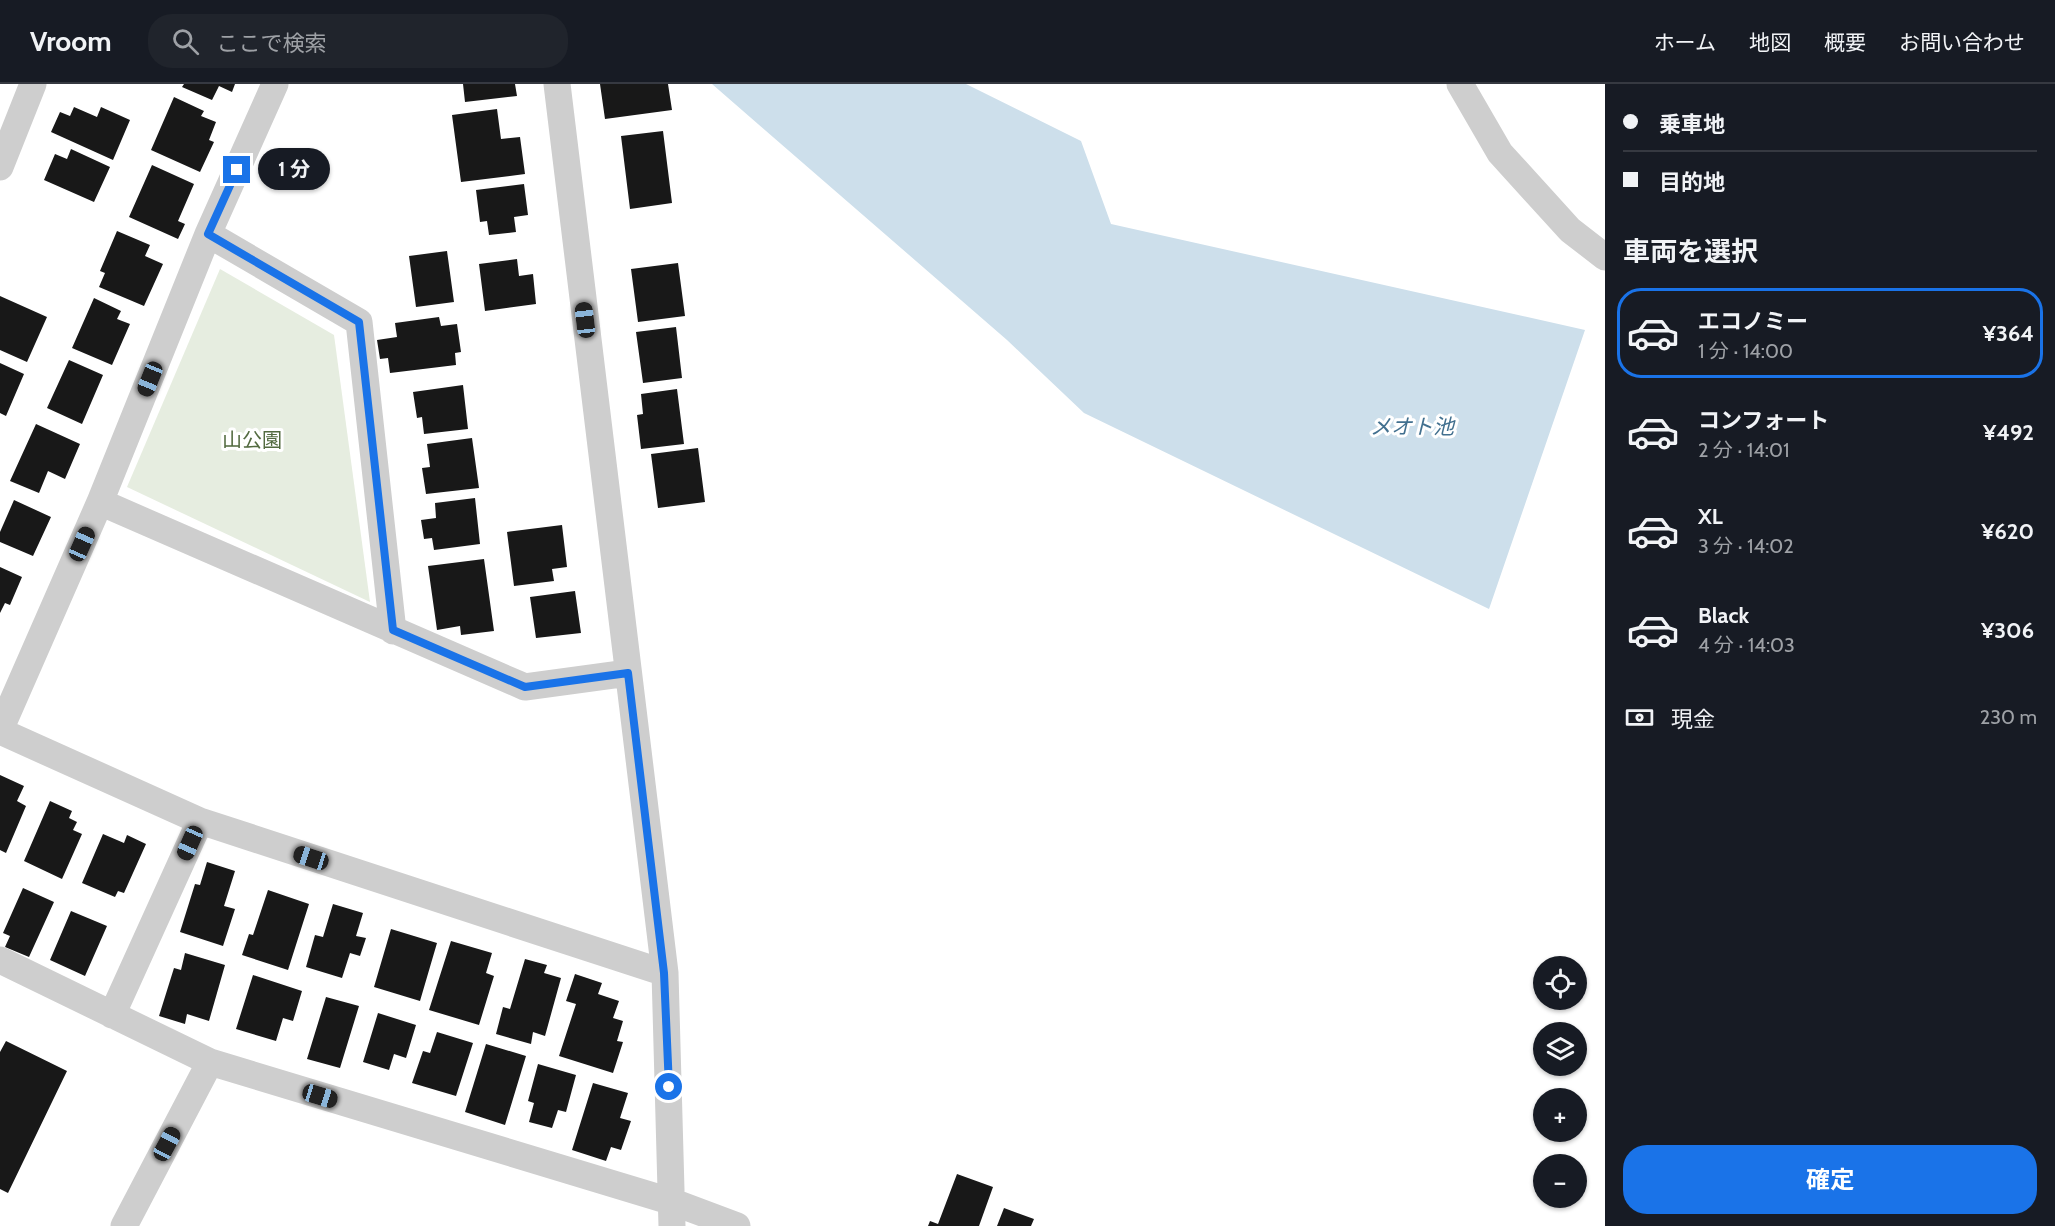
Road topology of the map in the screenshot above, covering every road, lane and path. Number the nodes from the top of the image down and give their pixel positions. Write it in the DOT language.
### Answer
graph roads {
  1 [pos="33,84"];
  2 [pos="275,84"];
  3 [pos="557,84"];
  4 [pos="1460,84"];
  5 [pos="0,166"];
  6 [pos="208,234"];
  7 [pos="1605,256"];
  8 [pos="100,502"];
  9 [pos="393,630"];
  10 [pos="628,673"];
  11 [pos="0,730"];
  12 [pos="200,821"];
  13 [pos="0,960"];
  14 [pos="664,973"];
  15 [pos="112,1014"];
  16 [pos="210,1062"];
  17 [pos="673,1214"];
  18 [pos="124,1226"];
  19 [pos="737,1226"];
  1 -- 5 [label="street"];
  2 -- 6 [label="street"];
  3 -- 10 [label="street"];
  4 -- 7 [label="street"];
  6 -- 8 [label="street"];
  6 -- 9 [label="street"];
  8 -- 9 [label="street"];
  8 -- 11 [label="street"];
  9 -- 10 [label="street"];
  10 -- 14 [label="street"];
  11 -- 12 [label="street"];
  12 -- 14 [label="street"];
  12 -- 15 [label="street"];
  13 -- 15 [label="street"];
  14 -- 17 [label="street"];
  15 -- 16 [label="street"];
  16 -- 17 [label="street"];
  16 -- 18 [label="street"];
  17 -- 19 [label="street"];
}
